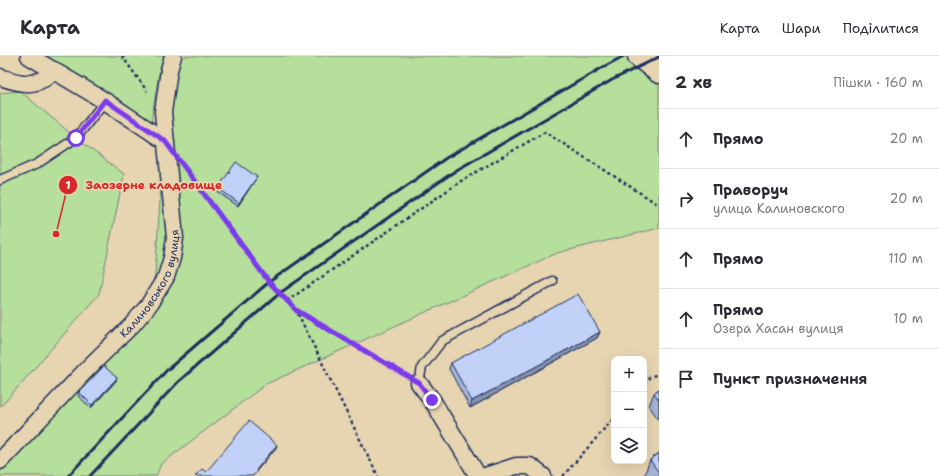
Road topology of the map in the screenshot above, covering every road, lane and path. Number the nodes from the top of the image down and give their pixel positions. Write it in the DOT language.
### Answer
graph roads {
  1 [pos="29,56"];
  2 [pos="122,56"];
  3 [pos="173,56"];
  4 [pos="639,56"];
  5 [pos="54,70"];
  6 [pos="659,72"];
  7 [pos="0,77"];
  8 [pos="105,100"];
  9 [pos="163,112"];
  10 [pos="165,141"];
  11 [pos="187,172"];
  12 [pos="0,180"];
  13 [pos="659,205"];
  14 [pos="552,281"];
  15 [pos="287,301"];
  16 [pos="296,310"];
  17 [pos="659,373"];
  18 [pos="647,380"];
  19 [pos="419,383"];
  20 [pos="611,421"];
  21 [pos="0,461"];
  22 [pos="378,476"];
  23 [pos="478,476"];
  24 [pos="485,476"];
  25 [pos="543,476"];
  26 [pos="564,476"];
  1 -- 5 [label="street"];
  2 -- 9 [label="path"];
  3 -- 9 [label="street, Калиновського вулиця"];
  4 -- 6 [label="main road"];
  5 -- 7 [label="street"];
  5 -- 8 [label="street"];
  8 -- 10 [label="street"];
  8 -- 12 [label="lane"];
  9 -- 10 [label="street, Калиновського вулиця"];
  10 -- 21 [label="street, Калиновського вулиця"];
  11 -- 15 [label="path"];
  13 -- 15 [label="path"];
  14 -- 19 [label="lane"];
  15 -- 16 [label="path"];
  16 -- 19 [label="path"];
  16 -- 22 [label="path"];
  17 -- 18 [label="path"];
  19 -- 23 [label="street"];
  20 -- 26 [label="path"];
  24 -- 25 [label="street"];
}
